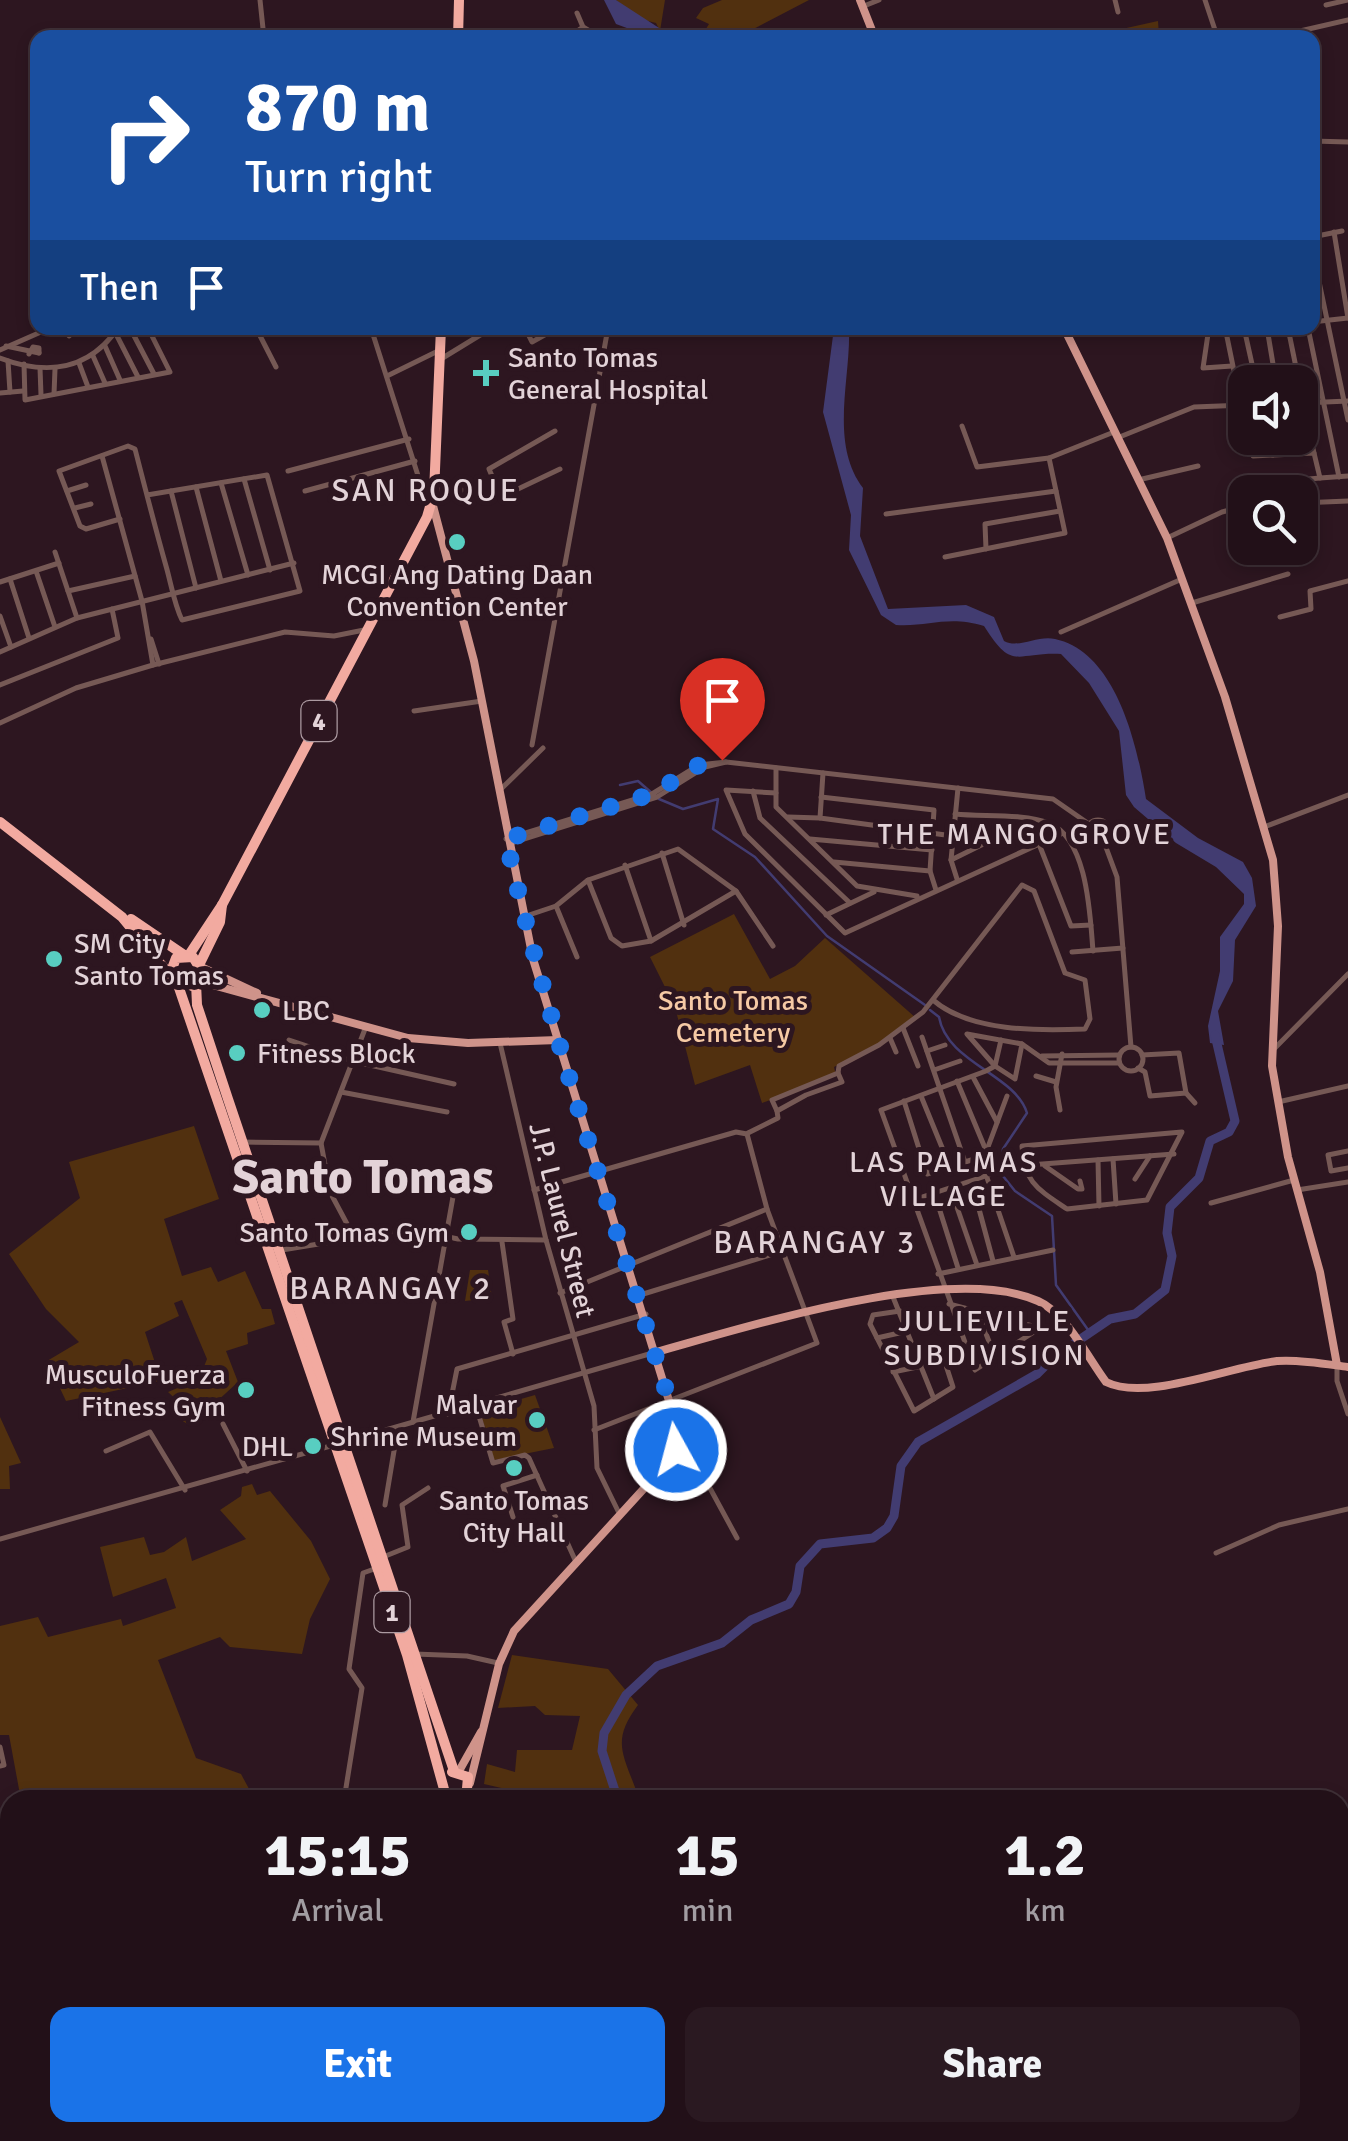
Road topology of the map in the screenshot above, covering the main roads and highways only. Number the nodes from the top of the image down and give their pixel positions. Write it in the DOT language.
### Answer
graph roads {
  1 [pos="459,0"];
  2 [pos="861,3"];
  3 [pos="458,30"];
  4 [pos="872,30"];
  5 [pos="441,335"];
  6 [pos="1067,335"];
  7 [pos="432,503"];
  8 [pos="423,524"];
  9 [pos="444,545"];
  10 [pos="0,814"];
  11 [pos="0,822"];
  12 [pos="222,905"];
  13 [pos="186,955"];
  14 [pos="200,965"];
  15 [pos="174,980"];
  16 [pos="197,982"];
  17 [pos="265,998"];
  18 [pos="558,1040"];
  19 [pos="274,1252"];
  20 [pos="656,1352"];
  21 [pos="1338,1365"];
  22 [pos="1348,1367"];
  23 [pos="411,1654"];
  24 [pos="481,1732"];
  25 [pos="456,1771"];
  26 [pos="446,1790"];
  27 [pos="446,1790"];
  28 [pos="466,1790"];
  29 [pos="467,1790"];
  1 -- 3 [label="highway"];
  2 -- 4 [label="main road"];
  5 -- 7 [label="highway, 4"];
  6 -- 21 [label="main road"];
  7 -- 8 [label="highway, 4"];
  7 -- 9 [label="main road, 4"];
  8 -- 9 [label="main road"];
  8 -- 12 [label="highway, 4"];
  9 -- 18 [label="main road, 4"];
  10 -- 13 [label="highway"];
  11 -- 15 [label="highway, 1"];
  12 -- 13 [label="highway, 4"];
  12 -- 14 [label="highway, 4"];
  13 -- 14 [label="highway"];
  13 -- 15 [label="highway"];
  14 -- 16 [label="highway, 1"];
  14 -- 17 [label="main road"];
  15 -- 16 [label="highway"];
  15 -- 19 [label="highway, 1"];
  16 -- 17 [label="main road"];
  16 -- 19 [label="highway, 1"];
  17 -- 18 [label="main road"];
  18 -- 20 [label="main road"];
  19 -- 23 [label="highway, 1"];
  20 -- 21 [label="main road"];
  20 -- 24 [label="main road"];
  21 -- 22 [label="main road"];
  23 -- 25 [label="highway, 1"];
  23 -- 26 [label="highway, 1"];
  24 -- 25 [label="main road"];
  24 -- 29 [label="main road"];
  25 -- 27 [label="highway"];
  25 -- 28 [label="highway, 1"];
}
